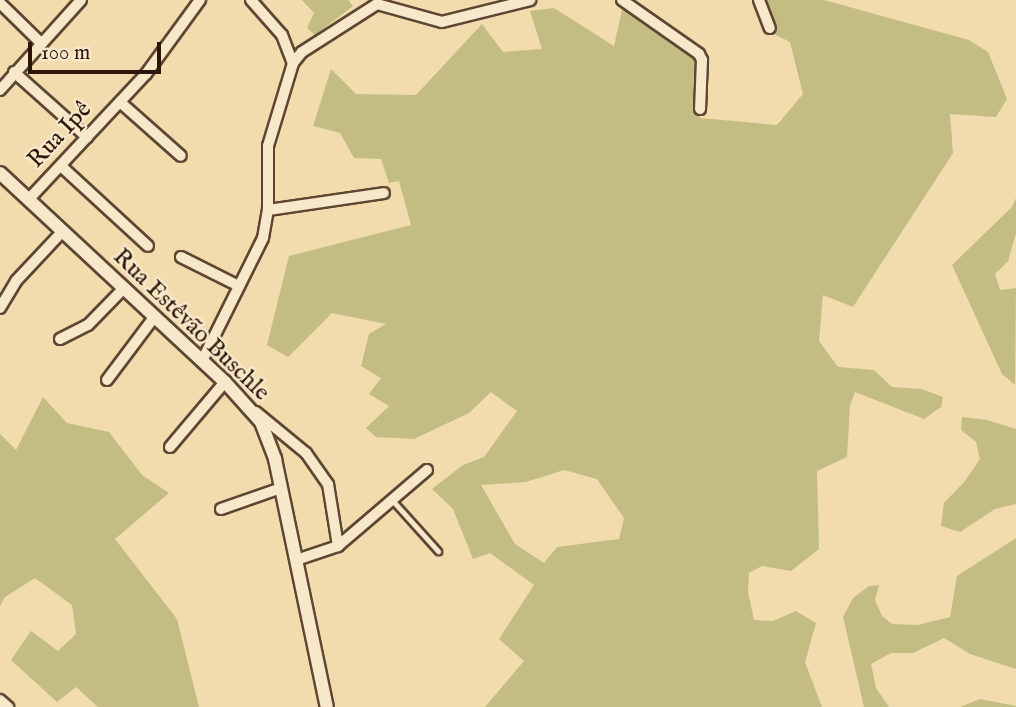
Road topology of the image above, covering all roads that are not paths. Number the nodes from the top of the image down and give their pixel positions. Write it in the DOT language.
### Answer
graph roads {
  1 [pos="81,0"];
  2 [pos="200,0"];
  3 [pos="251,0"];
  4 [pos="530,0"];
  5 [pos="622,0"];
  6 [pos="760,0"];
  7 [pos="0,3"];
  8 [pos="770,28"];
  9 [pos="41,43"];
  10 [pos="293,63"];
  11 [pos="14,72"];
  12 [pos="0,90"];
  13 [pos="120,102"];
  14 [pos="699,110"];
  15 [pos="87,138"];
  16 [pos="181,156"];
  17 [pos="61,166"];
  18 [pos="0,173"];
  19 [pos="384,192"];
  20 [pos="28,200"];
  21 [pos="268,210"];
  22 [pos="63,231"];
  23 [pos="148,246"];
  24 [pos="181,257"];
  25 [pos="239,286"];
  26 [pos="124,288"];
  27 [pos="0,308"];
  28 [pos="155,316"];
  29 [pos="60,339"];
  30 [pos="202,361"];
  31 [pos="107,380"];
  32 [pos="225,382"];
  33 [pos="253,410"];
  34 [pos="170,447"];
  35 [pos="427,470"];
  36 [pos="281,488"];
  37 [pos="391,500"];
  38 [pos="221,509"];
  39 [pos="338,546"];
  40 [pos="438,551"];
  41 [pos="296,560"];
  42 [pos="0,701"];
  43 [pos="8,707"];
  44 [pos="327,707"];
  1 -- 9 [label="street"];
  2 -- 13 [label="street, Rua Ipê"];
  3 -- 10 [label="street"];
  4 -- 10 [label="street"];
  5 -- 14 [label="street"];
  6 -- 8 [label="street"];
  7 -- 9 [label="street"];
  9 -- 11 [label="street"];
  10 -- 21 [label="street"];
  11 -- 12 [label="street"];
  11 -- 15 [label="street"];
  13 -- 15 [label="street, Rua Ipê"];
  13 -- 16 [label="street"];
  15 -- 17 [label="street, Rua Ipê"];
  17 -- 20 [label="street, Rua Ipê"];
  17 -- 23 [label="street"];
  18 -- 20 [label="street, Rua Estêvão Buschle"];
  19 -- 21 [label="street"];
  20 -- 22 [label="street, Rua Estêvão Buschle"];
  21 -- 25 [label="street"];
  22 -- 26 [label="street, Rua Estêvão Buschle"];
  22 -- 27 [label="street"];
  24 -- 25 [label="street"];
  25 -- 30 [label="street"];
  26 -- 28 [label="street, Rua Estêvão Buschle"];
  26 -- 29 [label="street"];
  28 -- 30 [label="street, Rua Estêvão Buschle"];
  28 -- 31 [label="street"];
  30 -- 32 [label="street, Rua Estêvão Buschle"];
  32 -- 33 [label="street, Rua Estêvão Buschle"];
  32 -- 34 [label="street"];
  33 -- 36 [label="street, Rua Estêvão Buschle"];
  33 -- 39 [label="street"];
  35 -- 37 [label="street"];
  36 -- 38 [label="street"];
  36 -- 41 [label="street, Rua Estêvão Buschle"];
  37 -- 39 [label="street"];
  37 -- 40 [label="lane"];
  39 -- 41 [label="street"];
  41 -- 44 [label="street, Rua Estêvão Buschle"];
  42 -- 43 [label="street"];
}
